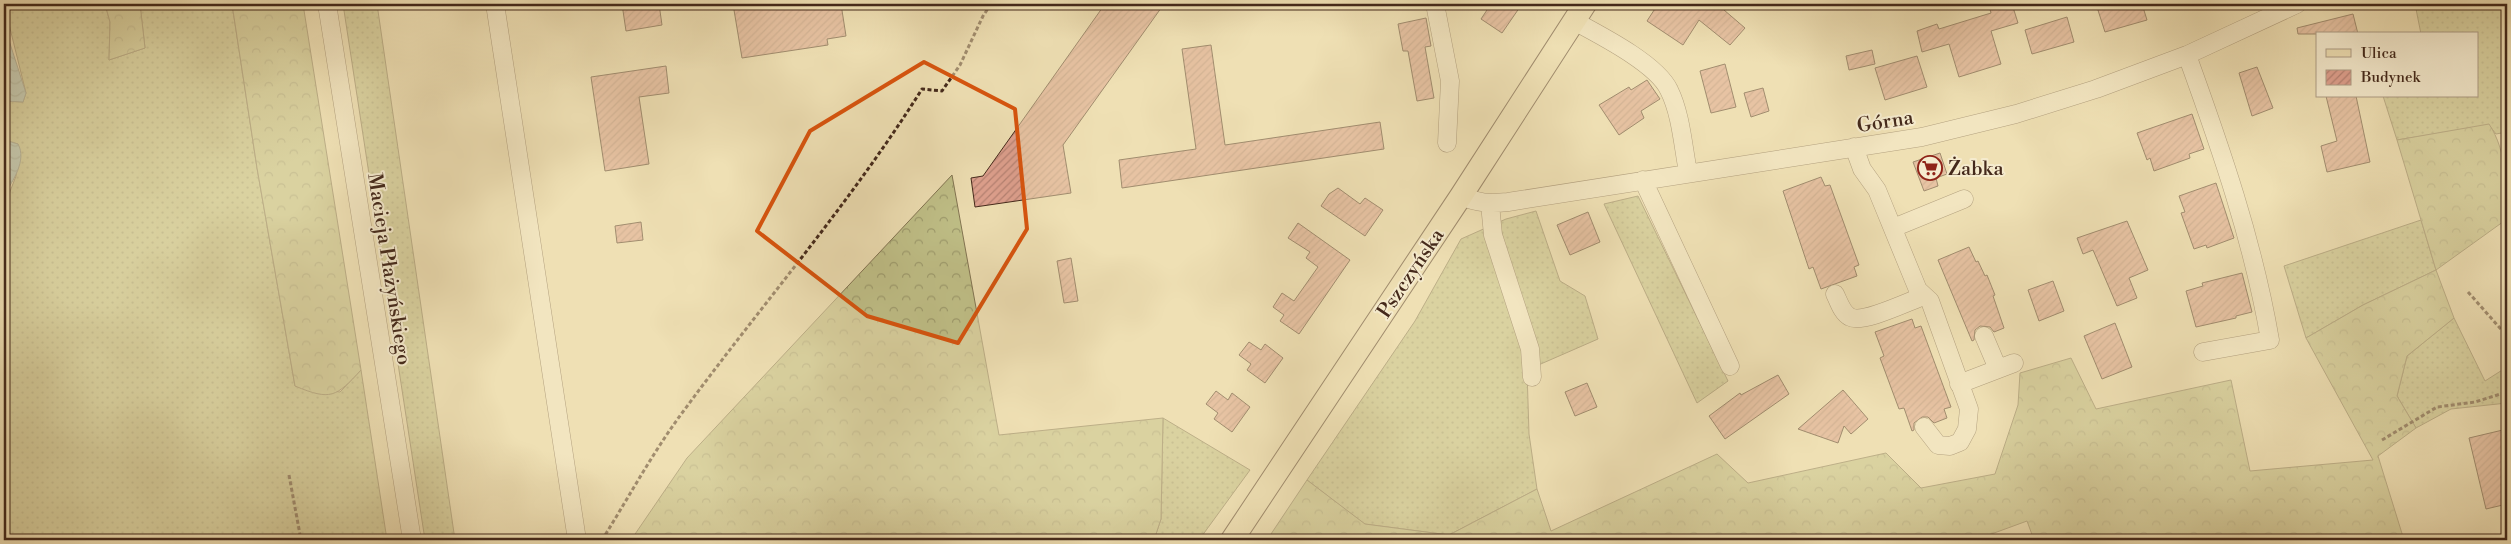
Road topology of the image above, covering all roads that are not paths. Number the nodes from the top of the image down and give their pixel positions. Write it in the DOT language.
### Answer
graph roads {
  1 [pos="327,4"];
  2 [pos="495,4"];
  3 [pos="1435,4"];
  4 [pos="2297,4"];
  5 [pos="1579,12"];
  6 [pos="2187,55"];
  7 [pos="1447,143"];
  8 [pos="1854,147"];
  9 [pos="1688,172"];
  10 [pos="1643,180"];
  11 [pos="1461,196"];
  12 [pos="1964,198"];
  13 [pos="1490,204"];
  14 [pos="1893,228"];
  15 [pos="1836,294"];
  16 [pos="1924,296"];
  17 [pos="1984,336"];
  18 [pos="2203,352"];
  19 [pos="2014,363"];
  20 [pos="1730,366"];
  21 [pos="1998,369"];
  22 [pos="1532,377"];
  23 [pos="1959,384"];
  24 [pos="1924,426"];
  25 [pos="412,540"];
  26 [pos="577,540"];
  27 [pos="1232,540"];
  1 -- 25 [label="street, Macieja Płażyńskiego"];
  2 -- 26 [label="street"];
  3 -- 7 [label="street"];
  4 -- 6 [label="street, Górna"];
  5 -- 9 [label="street"];
  5 -- 11 [label="main road, Pszczyńska"];
  6 -- 8 [label="street, Górna"];
  6 -- 18 [label="street"];
  8 -- 9 [label="street, Górna"];
  8 -- 14 [label="street"];
  9 -- 10 [label="street, Górna"];
  10 -- 13 [label="street, Górna"];
  10 -- 20 [label="street"];
  11 -- 13 [label="street, Górna"];
  11 -- 27 [label="main road, Pszczyńska"];
  12 -- 14 [label="street"];
  13 -- 22 [label="street"];
  14 -- 16 [label="street"];
  15 -- 16 [label="street"];
  16 -- 23 [label="street"];
  17 -- 21 [label="street"];
  19 -- 21 [label="street"];
  21 -- 23 [label="street"];
  23 -- 24 [label="street"];
}
